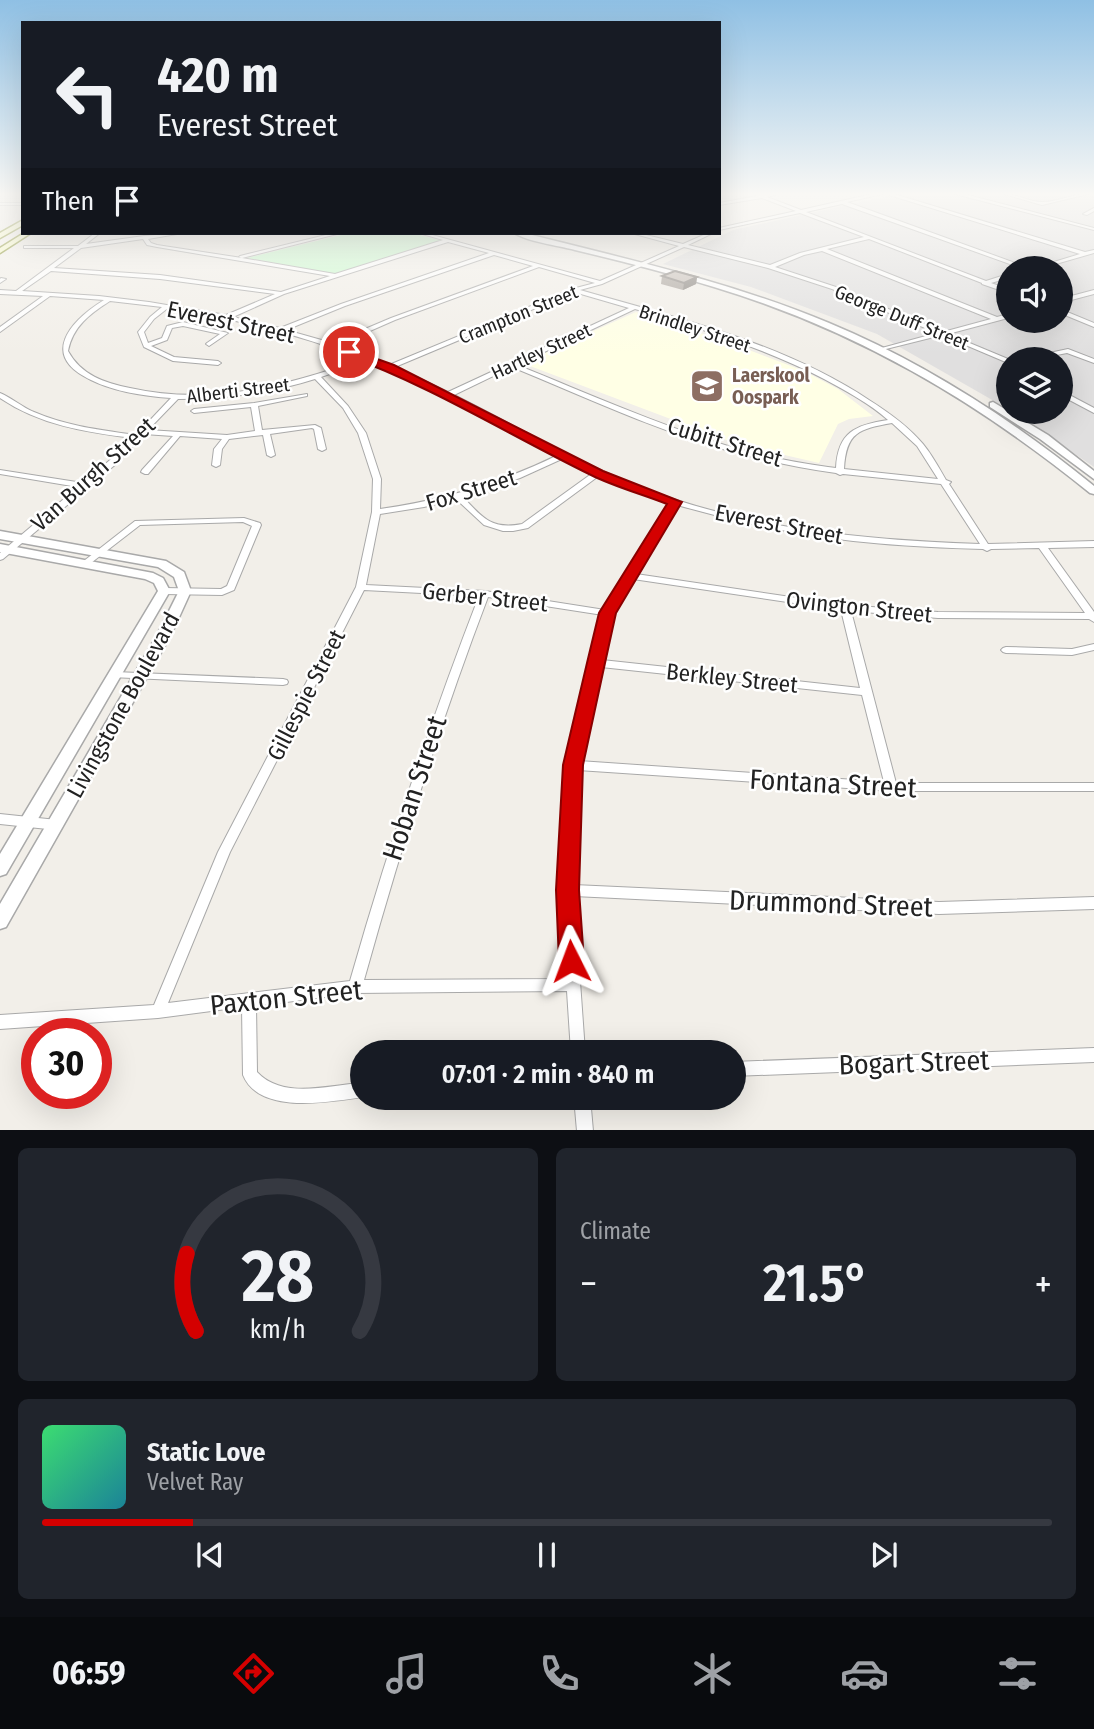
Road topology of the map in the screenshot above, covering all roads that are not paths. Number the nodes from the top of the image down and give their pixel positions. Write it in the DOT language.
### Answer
graph roads {
  1 [pos="26,247"];
  2 [pos="78,247"];
  3 [pos="163,247"];
  4 [pos="283,247"];
  5 [pos="428,247"];
  6 [pos="470,247"];
  7 [pos="573,247"];
  8 [pos="582,247"];
  9 [pos="680,247"];
  10 [pos="691,247"];
  11 [pos="831,247"];
  12 [pos="891,247"];
  13 [pos="967,247"];
  14 [pos="1062,247"];
  15 [pos="821,249"];
  16 [pos="1094,251"];
  17 [pos="492,254"];
  18 [pos="1086,254"];
  19 [pos="996,257"];
  20 [pos="237,258"];
  21 [pos="1073,258"];
  22 [pos="644,264"];
  23 [pos="537,266"];
  24 [pos="769,267"];
  25 [pos="51,269"];
  26 [pos="335,276"];
  27 [pos="996,280"];
  28 [pos="600,283"];
  29 [pos="984,283"];
  30 [pos="996,287"];
  31 [pos="574,290"];
  32 [pos="0,292"];
  33 [pos="15,292"];
  34 [pos="1094,292"];
  35 [pos="282,293"];
  36 [pos="49,294"];
  37 [pos="1073,298"];
  38 [pos="0,299"];
  39 [pos="108,300"];
  40 [pos="166,307"];
  41 [pos="634,307"];
  42 [pos="1073,316"];
  43 [pos="226,318"];
  44 [pos="996,319"];
  45 [pos="996,319"];
  46 [pos="1094,325"];
  47 [pos="0,330"];
  48 [pos="280,330"];
  49 [pos="946,333"];
  50 [pos="209,344"];
  51 [pos="146,346"];
  52 [pos="331,346"];
  53 [pos="890,347"];
  54 [pos="880,350"];
  55 [pos="1073,353"];
  56 [pos="996,356"];
  57 [pos="367,359"];
  58 [pos="1094,360"];
  59 [pos="218,363"];
  60 [pos="512,365"];
  61 [pos="390,367"];
  62 [pos="318,378"];
  63 [pos="0,395"];
  64 [pos="305,395"];
  65 [pos="448,395"];
  66 [pos="176,397"];
  67 [pos="1073,399"];
  68 [pos="254,405"];
  69 [pos="194,411"];
  70 [pos="1094,411"];
  71 [pos="892,421"];
  72 [pos="262,433"];
  73 [pos="141,434"];
  74 [pos="178,434"];
  75 [pos="227,437"];
  76 [pos="322,449"];
  77 [pos="271,455"];
  78 [pos="562,456"];
  79 [pos="216,465"];
  80 [pos="145,471"];
  81 [pos="0,472"];
  82 [pos="840,473"];
  83 [pos="598,474"];
  84 [pos="1094,476"];
  85 [pos="947,482"];
  86 [pos="85,486"];
  87 [pos="1094,491"];
  88 [pos="458,497"];
  89 [pos="675,502"];
  90 [pos="376,512"];
  91 [pos="0,535"];
  92 [pos="21,539"];
  93 [pos="1094,544"];
  94 [pos="1042,546"];
  95 [pos="987,548"];
  96 [pos="3,552"];
  97 [pos="97,552"];
  98 [pos="84,564"];
  99 [pos="628,576"];
  100 [pos="362,587"];
  101 [pos="163,591"];
  102 [pos="185,591"];
  103 [pos="485,594"];
  104 [pos="845,608"];
  105 [pos="608,613"];
  106 [pos="1093,618"];
  107 [pos="1094,647"];
  108 [pos="1006,650"];
  109 [pos="596,663"];
  110 [pos="115,675"];
  111 [pos="140,677"];
  112 [pos="284,681"];
  113 [pos="867,692"];
  114 [pos="573,765"];
  115 [pos="1094,787"];
  116 [pos="891,788"];
  117 [pos="0,819"];
  118 [pos="29,820"];
  119 [pos="57,825"];
  120 [pos="0,869"];
  121 [pos="567,890"];
  122 [pos="1094,903"];
  123 [pos="0,921"];
  124 [pos="572,985"];
  125 [pos="355,987"];
  126 [pos="249,1000"];
  127 [pos="158,1011"];
  128 [pos="0,1022"];
  129 [pos="577,1040"];
  130 [pos="1094,1055"];
  131 [pos="746,1068"];
  132 [pos="350,1090"];
  133 [pos="583,1110"];
  134 [pos="585,1130"];
  1 -- 2 [label="street"];
  2 -- 25 [label="street"];
  3 -- 20 [label="street"];
  4 -- 20 [label="street"];
  5 -- 26 [label="street"];
  6 -- 17 [label="street"];
  7 -- 22 [label="street"];
  8 -- 22 [label="street"];
  9 -- 22 [label="street, Crampton Street"];
  10 -- 24 [label="street, George Duff Street"];
  11 -- 15 [label="street"];
  12 -- 29 [label="street"];
  13 -- 19 [label="street"];
  14 -- 18 [label="street"];
  15 -- 24 [label="street"];
  15 -- 44 [label="street"];
  16 -- 18 [label="street"];
  17 -- 23 [label="street"];
  17 -- 48 [label="street"];
  18 -- 21 [label="street"];
  20 -- 26 [label="street"];
  22 -- 28 [label="street, Crampton Street"];
  22 -- 53 [label="street"];
  22 -- 54 [label="street"];
  23 -- 28 [label="street"];
  23 -- 52 [label="street"];
  24 -- 49 [label="street, George Duff Street"];
  25 -- 33 [label="street"];
  25 -- 35 [label="street"];
  26 -- 35 [label="street"];
  27 -- 29 [label="street"];
  28 -- 31 [label="street, Crampton Street"];
  29 -- 30 [label="street"];
  31 -- 41 [label="street, Brindley Street"];
  31 -- 61 [label="street, Crampton Street"];
  32 -- 33 [label="street, Everest Street"];
  33 -- 36 [label="street, Everest Street"];
  33 -- 38 [label="street"];
  34 -- 37 [label="street"];
  35 -- 43 [label="street"];
  36 -- 39 [label="street, Everest Street"];
  36 -- 47 [label="street"];
  39 -- 40 [label="street, Everest Street"];
  39 -- 66 [label="street, Alberti Street"];
  40 -- 43 [label="street, Everest Street"];
  40 -- 51 [label="street"];
  41 -- 60 [label="street, Hartley Street"];
  41 -- 71 [label="street, Brindley Street"];
  42 -- 46 [label="street"];
  43 -- 48 [label="street, Everest Street"];
  45 -- 49 [label="street"];
  48 -- 52 [label="street, Everest Street"];
  49 -- 53 [label="street"];
  49 -- 56 [label="street, George Duff Street"];
  50 -- 51 [label="street"];
  51 -- 59 [label="street"];
  52 -- 57 [label="street, Everest Street"];
  53 -- 54 [label="street"];
  53 -- 84 [label="street"];
  54 -- 87 [label="street"];
  55 -- 58 [label="street"];
  57 -- 61 [label="street, Everest Street"];
  57 -- 62 [label="street, Alberti Street"];
  60 -- 65 [label="street, Hartley Street"];
  60 -- 82 [label="street, Cubitt Street"];
  61 -- 65 [label="street, Everest Street"];
  62 -- 66 [label="street, Alberti Street"];
  62 -- 90 [label="street, Gillespie Street"];
  63 -- 73 [label="street"];
  64 -- 68 [label="street"];
  65 -- 78 [label="street, Everest Street"];
  66 -- 73 [label="street, Van Burgh Street"];
  67 -- 70 [label="street"];
  68 -- 69 [label="street"];
  68 -- 72 [label="street"];
  71 -- 82 [label="street"];
  71 -- 85 [label="street, Brindley Street"];
  72 -- 75 [label="street"];
  72 -- 76 [label="street"];
  72 -- 77 [label="street"];
  73 -- 74 [label="street"];
  73 -- 86 [label="street, Van Burgh Street"];
  74 -- 75 [label="street"];
  74 -- 80 [label="street, Van Burgh Street"];
  75 -- 79 [label="street"];
  78 -- 83 [label="street, Everest Street"];
  78 -- 88 [label="street, Fox Street"];
  81 -- 86 [label="street"];
  82 -- 85 [label="street, Cubitt Street"];
  83 -- 88 [label="street"];
  83 -- 89 [label="street, Everest Street"];
  85 -- 95 [label="street, Brindley Street"];
  86 -- 92 [label="street, Van Burgh Street"];
  88 -- 90 [label="street, Fox Street"];
  89 -- 95 [label="street, Everest Street"];
  89 -- 99 [label="street"];
  90 -- 100 [label="street, Gillespie Street"];
  91 -- 92 [label="street, Livingstone Boulevard"];
  92 -- 96 [label="street, Van Burgh Street"];
  92 -- 97 [label="street, Livingstone Boulevard"];
  93 -- 94 [label="street, Everest Street"];
  94 -- 95 [label="street, Everest Street"];
  94 -- 106 [label="street"];
  96 -- 98 [label="street, Livingstone Boulevard"];
  97 -- 98 [label="street"];
  97 -- 102 [label="street, Livingstone Boulevard"];
  97 -- 102 [label="street"];
  98 -- 101 [label="street, Livingstone Boulevard"];
  99 -- 104 [label="street, Ovington Street"];
  99 -- 105 [label="street"];
  100 -- 103 [label="street, Gerber Street"];
  100 -- 127 [label="street, Gillespie Street"];
  101 -- 102 [label="street"];
  101 -- 110 [label="street, Livingstone Boulevard"];
  102 -- 111 [label="street, Livingstone Boulevard"];
  103 -- 105 [label="street, Gerber Street"];
  103 -- 125 [label="street, Hoban Street"];
  104 -- 106 [label="street, Ovington Street"];
  104 -- 113 [label="street"];
  105 -- 109 [label="street"];
  107 -- 108 [label="street"];
  109 -- 113 [label="street, Berkley Street"];
  109 -- 114 [label="street"];
  110 -- 111 [label="street"];
  110 -- 118 [label="street, Livingstone Boulevard"];
  111 -- 112 [label="street"];
  111 -- 119 [label="street, Livingstone Boulevard"];
  113 -- 116 [label="street"];
  114 -- 116 [label="street, Fontana Street"];
  114 -- 121 [label="street"];
  115 -- 116 [label="street, Fontana Street"];
  117 -- 118 [label="street"];
  118 -- 119 [label="street"];
  118 -- 120 [label="street, Livingstone Boulevard"];
  119 -- 123 [label="street, Livingstone Boulevard"];
  121 -- 122 [label="street, Drummond Street"];
  121 -- 124 [label="street"];
  124 -- 125 [label="street, Paxton Street"];
  124 -- 129 [label="street"];
  125 -- 126 [label="street, Paxton Street"];
  126 -- 127 [label="street, Paxton Street"];
  126 -- 132 [label="street"];
  127 -- 128 [label="street, Paxton Street"];
  130 -- 131 [label="street, Bogart Street"];
  133 -- 134 [label="street"];
}
